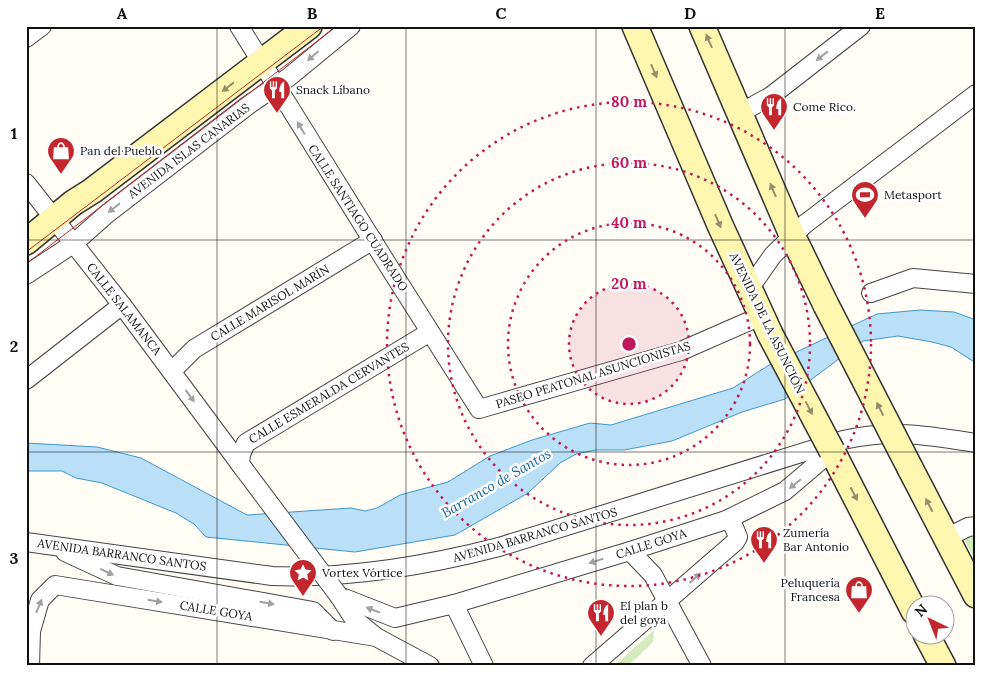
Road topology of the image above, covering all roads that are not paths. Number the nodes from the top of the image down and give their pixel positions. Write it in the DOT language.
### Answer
graph roads {
  1 [pos="42,26"];
  2 [pos="239,26"];
  3 [pos="309,26"];
  4 [pos="351,26"];
  5 [pos="635,26"];
  6 [pos="702,26"];
  7 [pos="861,26"];
  8 [pos="26,38"];
  9 [pos="260,62"];
  10 [pos="276,86"];
  11 [pos="976,94"];
  12 [pos="740,113"];
  13 [pos="26,183"];
  14 [pos="52,219"];
  15 [pos="792,235"];
  16 [pos="373,240"];
  17 [pos="26,242"];
  18 [pos="73,244"];
  19 [pos="26,275"];
  20 [pos="976,284"];
  21 [pos="749,289"];
  22 [pos="871,293"];
  23 [pos="122,305"];
  24 [pos="766,325"];
  25 [pos="430,332"];
  26 [pos="172,371"];
  27 [pos="26,380"];
  28 [pos="479,409"];
  29 [pos="220,437"];
  30 [pos="246,443"];
  31 [pos="976,443"];
  32 [pos="832,451"];
  33 [pos="242,466"];
  34 [pos="726,520"];
  35 [pos="976,526"];
  36 [pos="946,538"];
  37 [pos="26,542"];
  38 [pos="47,544"];
  39 [pos="630,552"];
  40 [pos="905,594"];
  41 [pos="976,595"];
  42 [pos="339,596"];
  43 [pos="668,602"];
  44 [pos="454,604"];
  45 [pos="395,618"];
  46 [pos="334,630"];
  47 [pos="376,637"];
  48 [pos="931,644"];
  49 [pos="393,646"];
  50 [pos="30,666"];
  51 [pos="430,666"];
  52 [pos="484,666"];
  53 [pos="592,666"];
  54 [pos="702,666"];
  55 [pos="942,666"];
  1 -- 8 [label="street"];
  2 -- 9 [label="street, CALLE SANTIAGO CUADRADO"];
  3 -- 9 [label="main road"];
  4 -- 10 [label="street, AVENIDA ISLAS CANARIAS, one-way"];
  5 -- 21 [label="main road, AVENIDA DE LA ASUNCIÓN, one-way"];
  12 -- 6 [label="main road, one-way"];
  7 -- 12 [label="street, one-way"];
  9 -- 10 [label="street, CALLE SANTIAGO CUADRADO"];
  9 -- 14 [label="main road, one-way"];
  16 -- 10 [label="street, CALLE SANTIAGO CUADRADO, one-way"];
  10 -- 18 [label="street, AVENIDA ISLAS CANARIAS, one-way"];
  11 -- 15 [label="street"];
  15 -- 12 [label="main road, one-way"];
  13 -- 14 [label="street, CALLE SALAMANCA"];
  14 -- 17 [label="main road"];
  14 -- 18 [label="street, CALLE SALAMANCA"];
  15 -- 21 [label="street"];
  36 -- 15 [label="main road, one-way, bridge"];
  16 -- 25 [label="street, CALLE SANTIAGO CUADRADO"];
  16 -- 26 [label="street, CALLE MARISOL MARÍN"];
  18 -- 19 [label="street, AVENIDA ISLAS CANARIAS"];
  18 -- 23 [label="street, CALLE SALAMANCA"];
  20 -- 22 [label="street"];
  21 -- 24 [label="main road, AVENIDA DE LA ASUNCIÓN"];
  23 -- 26 [label="street, CALLE SALAMANCA"];
  23 -- 27 [label="street"];
  24 -- 28 [label="street, PASEO PEATONAL ASUNCIONISTAS"];
  24 -- 32 [label="main road, AVENIDA DE LA ASUNCIÓN, one-way, bridge"];
  25 -- 28 [label="street, CALLE SANTIAGO CUADRADO"];
  25 -- 30 [label="street, CALLE ESMERALDA CERVANTES"];
  26 -- 29 [label="street, CALLE SALAMANCA, one-way"];
  29 -- 30 [label="street"];
  29 -- 33 [label="street, CALLE SALAMANCA"];
  30 -- 33 [label="street, CALLE ESMERALDA CERVANTES"];
  31 -- 38 [label="street, AVENIDA BARRANCO SANTOS"];
  32 -- 34 [label="street, CALLE GOYA, one-way"];
  32 -- 40 [label="main road, AVENIDA DE LA ASUNCIÓN, one-way"];
  33 -- 42 [label="street, CALLE SALAMANCA, bridge"];
  34 -- 39 [label="street, CALLE GOYA"];
  43 -- 34 [label="street, one-way"];
  35 -- 36 [label="street"];
  36 -- 41 [label="main road"];
  37 -- 38 [label="street, AVENIDA BARRANCO SANTOS"];
  38 -- 46 [label="street, one-way"];
  39 -- 43 [label="street"];
  39 -- 44 [label="street, CALLE GOYA, one-way"];
  45 -- 42 [label="street, one-way"];
  42 -- 47 [label="street, CALLE SALAMANCA"];
  43 -- 53 [label="street"];
  43 -- 54 [label="street"];
  44 -- 45 [label="street, CALLE GOYA"];
  44 -- 52 [label="street"];
  45 -- 49 [label="street"];
  46 -- 47 [label="street, CALLE GOYA"];
  50 -- 46 [label="street, CALLE GOYA, one-way"];
  47 -- 49 [label="street"];
  48 -- 55 [label="main road"];
  49 -- 51 [label="street"];
}
